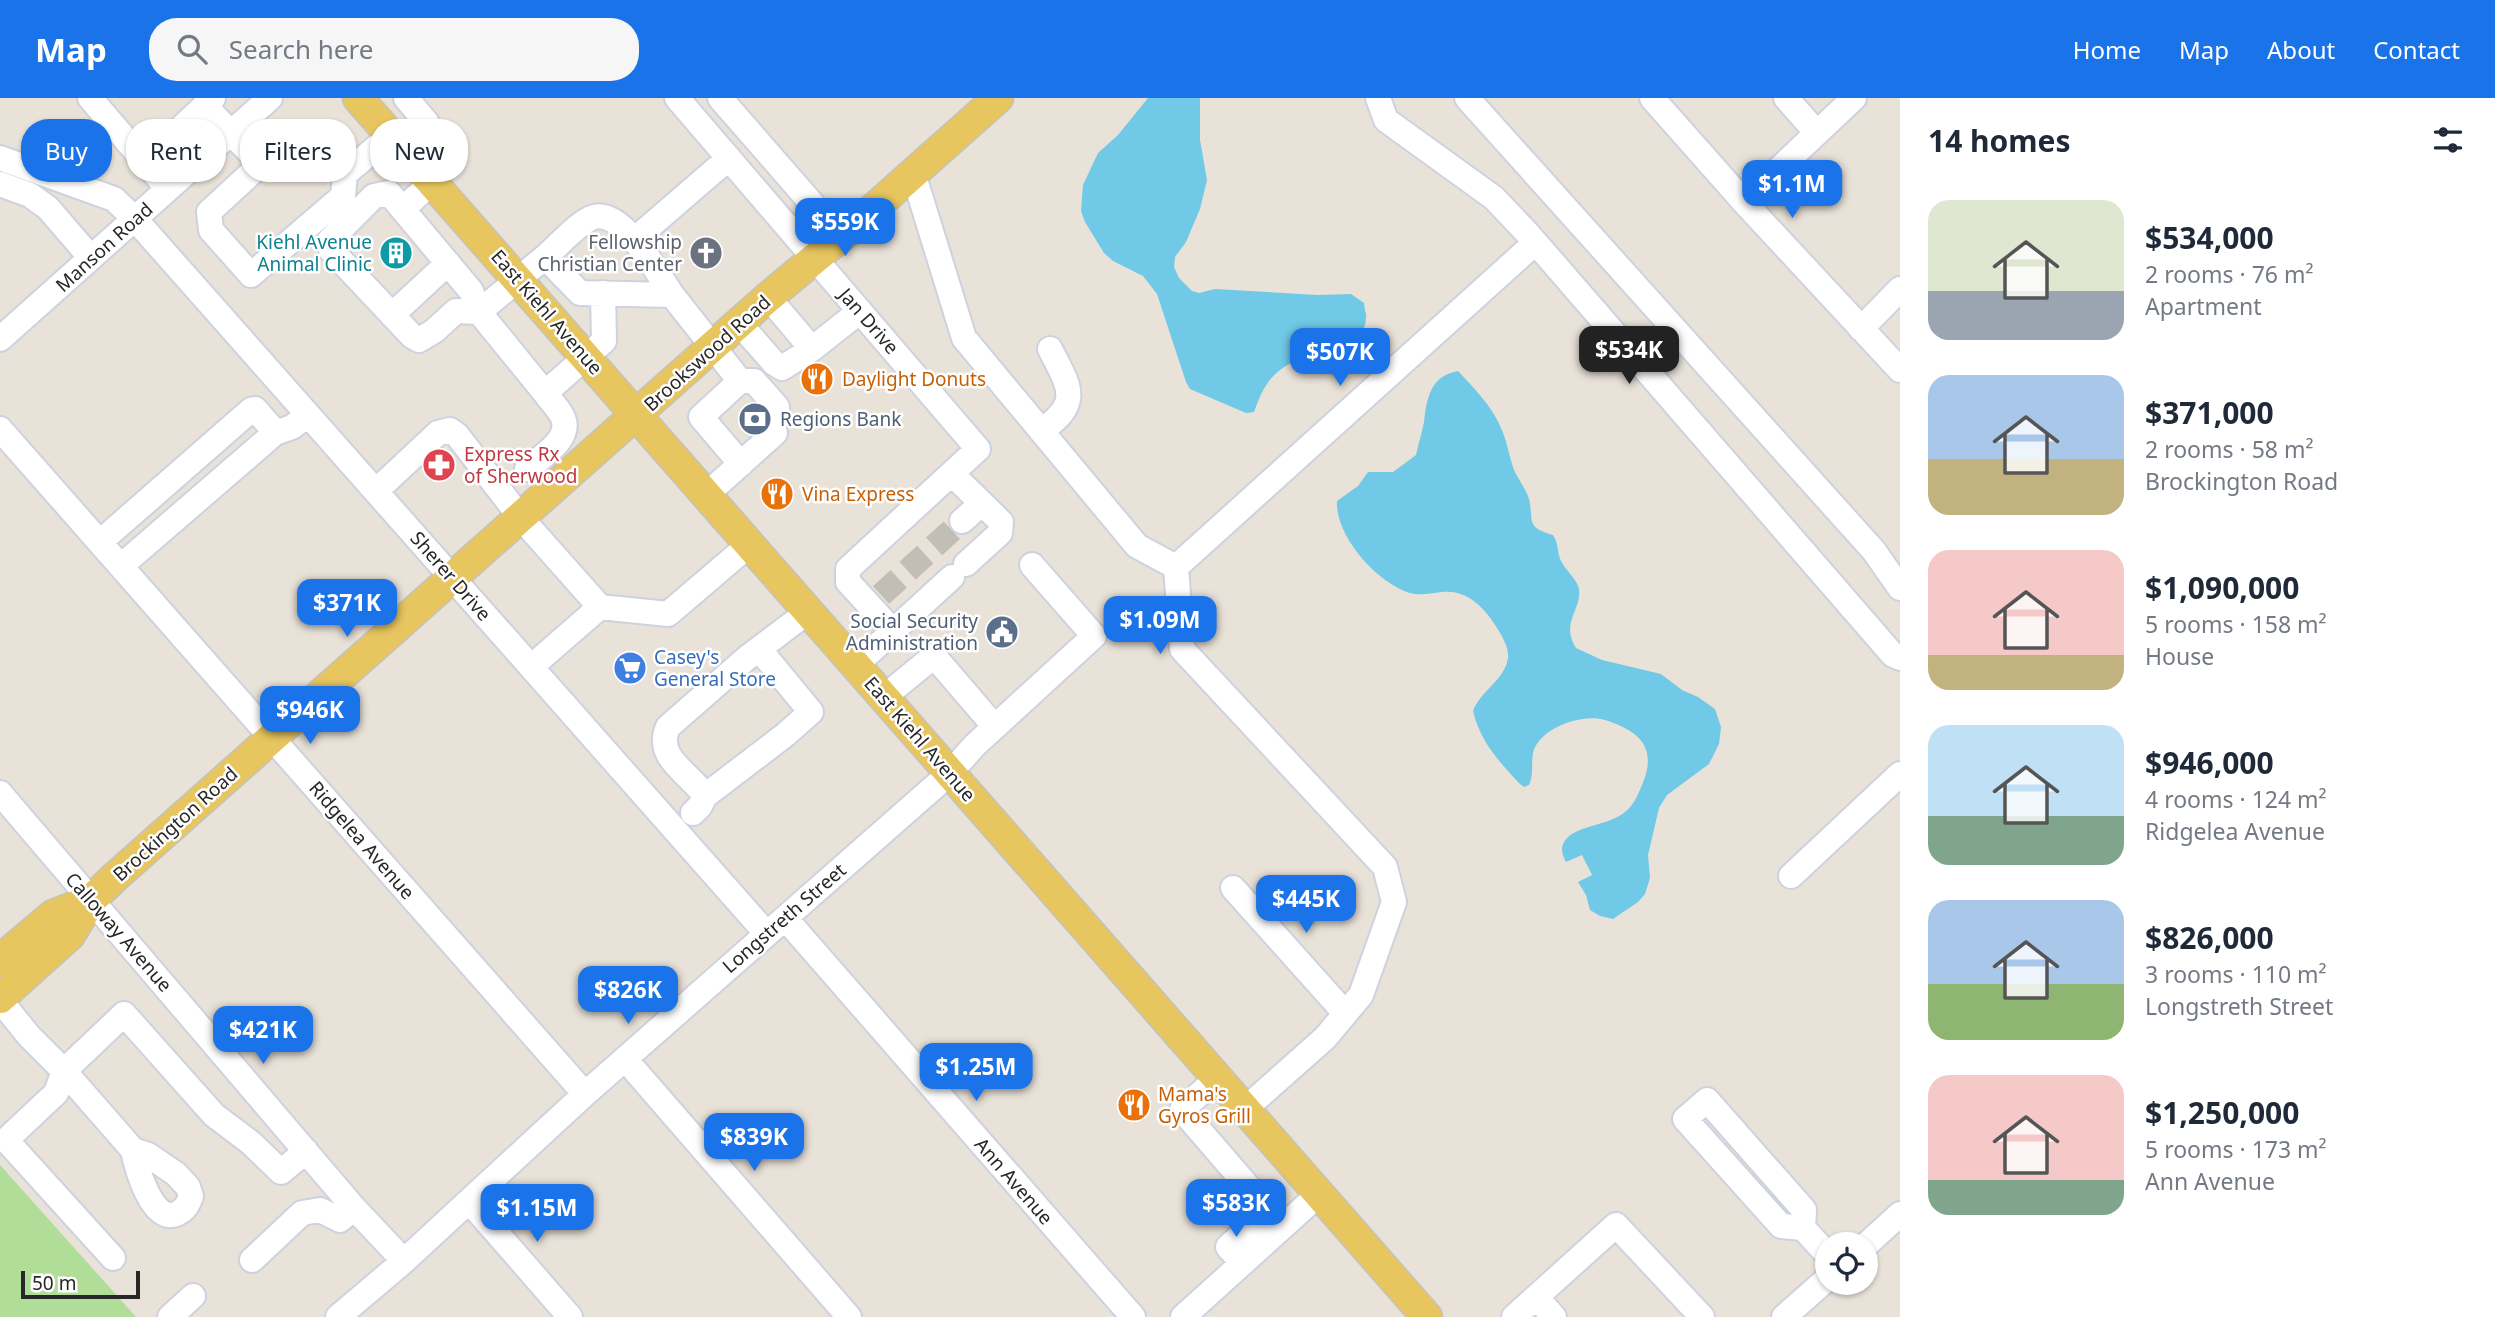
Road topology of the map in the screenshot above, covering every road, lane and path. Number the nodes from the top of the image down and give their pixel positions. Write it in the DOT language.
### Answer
graph roads {
  1 [pos="90,98"];
  2 [pos="270,98"];
  3 [pos="358,98"];
  4 [pos="406,98"];
  5 [pos="677,98"];
  6 [pos="720,98"];
  7 [pos="998,98"];
  8 [pos="1378,98"];
  9 [pos="1466,98"];
  10 [pos="1786,98"];
  11 [pos="1854,98"];
  12 [pos="209,102"];
  13 [pos="1663,102"];
  14 [pos="191,119"];
  15 [pos="376,119"];
  16 [pos="424,119"];
  17 [pos="1816,132"];
  18 [pos="230,134"];
  19 [pos="126,140"];
  20 [pos="240,142"];
  21 [pos="729,158"];
  22 [pos="11,162"];
  23 [pos="913,173"];
  24 [pos="66,182"];
  25 [pos="162,182"];
  26 [pos="242,182"];
  27 [pos="344,182"];
  28 [pos="432,182"];
  29 [pos="6,187"];
  30 [pos="168,189"];
  31 [pos="1744,202"];
  32 [pos="48,208"];
  33 [pos="402,209"];
  34 [pos="135,219"];
  35 [pos="841,237"];
  36 [pos="634,240"];
  37 [pos="1535,243"];
  38 [pos="545,257"];
  39 [pos="91,258"];
  40 [pos="815,258"];
  41 [pos="448,263"];
  42 [pos="518,279"];
  43 [pos="1900,289"];
  44 [pos="603,293"];
  45 [pos="672,295"];
  46 [pos="768,297"];
  47 [pos="860,311"];
  48 [pos="479,312"];
  49 [pos="392,315"];
  50 [pos="739,323"];
  51 [pos="1861,329"];
  52 [pos="0,339"];
  53 [pos="713,347"];
  54 [pos="812,349"];
  55 [pos="1050,349"];
  56 [pos="586,357"];
  57 [pos="1900,370"];
  58 [pos="740,381"];
  59 [pos="545,393"];
  60 [pos="308,415"];
  61 [pos="638,415"];
  62 [pos="0,429"];
  63 [pos="1041,431"];
  64 [pos="276,433"];
  65 [pos="741,464"];
  66 [pos="527,469"];
  67 [pos="952,474"];
  68 [pos="376,491"];
  69 [pos="707,495"];
  70 [pos="981,504"];
  71 [pos="521,518"];
  72 [pos="962,521"];
  73 [pos="100,542"];
  74 [pos="750,544"];
  75 [pos="1032,565"];
  76 [pos="121,566"];
  77 [pos="1176,567"];
  78 [pos="453,579"];
  79 [pos="1900,589"];
  80 [pos="600,607"];
  81 [pos="809,611"];
  82 [pos="893,631"];
  83 [pos="759,649"];
  84 [pos="1900,658"];
  85 [pos="856,665"];
  86 [pos="531,667"];
  87 [pos="884,697"];
  88 [pos="995,727"];
  89 [pos="273,738"];
  90 [pos="950,773"];
  91 [pos="1900,774"];
  92 [pos="0,793"];
  93 [pos="699,804"];
  94 [pos="673,828"];
  95 [pos="1791,876"];
  96 [pos="1233,888"];
  97 [pos="91,900"];
  98 [pos="776,926"];
  99 [pos="0,960"];
  100 [pos="0,999"];
  101 [pos="1345,1013"];
  102 [pos="625,1059"];
  103 [pos="64,1071"];
  104 [pos="1217,1078"];
  105 [pos="585,1094"];
  106 [pos="1245,1109"];
  107 [pos="133,1150"];
  108 [pos="306,1150"];
  109 [pos="1319,1194"];
  110 [pos="469,1201"];
  111 [pos="354,1208"];
  112 [pos="1900,1214"];
  113 [pos="1266,1227"];
  114 [pos="1803,1228"];
  115 [pos="1878,1233"];
  116 [pos="1815,1241"];
  117 [pos="113,1258"];
  118 [pos="252,1260"];
  119 [pos="404,1261"];
  120 [pos="1815,1290"];
  121 [pos="193,1296"];
  122 [pos="1536,1297"];
  123 [pos="170,1317"];
  124 [pos="338,1317"];
  125 [pos="570,1317"];
  126 [pos="849,1317"];
  127 [pos="1133,1317"];
  128 [pos="1183,1317"];
  129 [pos="1427,1317"];
  130 [pos="1514,1317"];
  131 [pos="1554,1317"];
  132 [pos="1702,1317"];
  133 [pos="1784,1317"];
  1 -- 19 [label="street"];
  2 -- 18 [label="street, Manson Road"];
  3 -- 15 [label="main road, East Kiehl Avenue"];
  4 -- 16 [label="street"];
  5 -- 21 [label="street, Jan Drive"];
  6 -- 35 [label="street"];
  7 -- 23 [label="main road, Brookswood Road"];
  8 -- 37 [label="street"];
  9 -- 79 [label="street"];
  10 -- 17 [label="street"];
  11 -- 17 [label="street"];
  12 -- 14 [label="street"];
  12 -- 18 [label="street"];
  13 -- 31 [label="street"];
  17 -- 31 [label="street"];
  18 -- 20 [label="street"];
  18 -- 30 [label="street, Manson Road"];
  21 -- 36 [label="street"];
  21 -- 40 [label="street, Jan Drive"];
  22 -- 29 [label="street"];
  23 -- 35 [label="main road, Brookswood Road"];
  23 -- 63 [label="street"];
  24 -- 32 [label="street"];
  24 -- 34 [label="street, Sherer Drive"];
  25 -- 30 [label="street"];
  26 -- 27 [label="street"];
  28 -- 33 [label="street"];
  28 -- 42 [label="main road, East Kiehl Avenue"];
  29 -- 32 [label="street"];
  30 -- 34 [label="street, Manson Road"];
  31 -- 51 [label="street"];
  32 -- 39 [label="street"];
  33 -- 41 [label="street"];
  33 -- 49 [label="street"];
  34 -- 39 [label="street, Manson Road"];
  34 -- 60 [label="street, Sherer Drive"];
  35 -- 40 [label="main road, Brookswood Road"];
  36 -- 38 [label="street"];
  36 -- 45 [label="street"];
  37 -- 77 [label="street"];
  37 -- 84 [label="street"];
  38 -- 42 [label="street"];
  38 -- 44 [label="street"];
  39 -- 52 [label="street, Manson Road"];
  40 -- 46 [label="main road, Brookswood Road"];
  40 -- 47 [label="street, Jan Drive"];
  41 -- 48 [label="street"];
  41 -- 49 [label="street"];
  42 -- 48 [label="street"];
  42 -- 56 [label="main road, East Kiehl Avenue"];
  43 -- 51 [label="street"];
  44 -- 45 [label="street"];
  44 -- 56 [label="street"];
  45 -- 53 [label="street"];
  46 -- 50 [label="main road, Brookswood Road"];
  46 -- 54 [label="street"];
  47 -- 54 [label="street"];
  47 -- 67 [label="street, Jan Drive"];
  48 -- 49 [label="street"];
  48 -- 59 [label="street"];
  50 -- 53 [label="main road, Brookswood Road"];
  50 -- 54 [label="street"];
  51 -- 57 [label="street"];
  53 -- 58 [label="street"];
  53 -- 61 [label="main road, Brookswood Road"];
  55 -- 63 [label="street"];
  56 -- 59 [label="street"];
  56 -- 61 [label="main road, East Kiehl Avenue"];
  58 -- 65 [label="street"];
  58 -- 65 [label="street"];
  59 -- 66 [label="street"];
  60 -- 64 [label="street"];
  60 -- 68 [label="street, Sherer Drive"];
  61 -- 69 [label="main road, East Kiehl Avenue"];
  61 -- 71 [label="main road, Brockington Road"];
  62 -- 73 [label="street, Ridgelea Avenue"];
  63 -- 77 [label="street"];
  64 -- 73 [label="street"];
  64 -- 76 [label="street"];
  65 -- 69 [label="street"];
  67 -- 70 [label="street"];
  67 -- 82 [label="street"];
  68 -- 71 [label="street"];
  68 -- 78 [label="street, Sherer Drive"];
  69 -- 74 [label="main road, East Kiehl Avenue"];
  70 -- 72 [label="street"];
  70 -- 82 [label="street"];
  71 -- 78 [label="main road, Brockington Road"];
  71 -- 80 [label="street"];
  73 -- 76 [label="street, Ridgelea Avenue"];
  74 -- 80 [label="street"];
  74 -- 81 [label="main road, East Kiehl Avenue"];
  75 -- 88 [label="street, Longstreth Street"];
  76 -- 89 [label="street, Ridgelea Avenue"];
  77 -- 101 [label="street"];
  78 -- 86 [label="street, Sherer Drive"];
  78 -- 89 [label="main road, Brockington Road"];
  80 -- 86 [label="street"];
  81 -- 83 [label="street"];
  81 -- 85 [label="main road, East Kiehl Avenue"];
  82 -- 85 [label="street"];
  83 -- 93 [label="street"];
  83 -- 93 [label="street"];
  85 -- 87 [label="main road, East Kiehl Avenue"];
  86 -- 94 [label="street, Sherer Drive"];
  87 -- 88 [label="street"];
  87 -- 90 [label="main road, East Kiehl Avenue"];
  88 -- 90 [label="street, Longstreth Street"];
  89 -- 97 [label="main road, Brockington Road"];
  89 -- 105 [label="street, Ridgelea Avenue"];
  90 -- 98 [label="street, Longstreth Street"];
  90 -- 104 [label="main road, East Kiehl Avenue"];
  91 -- 95 [label="street"];
  92 -- 97 [label="street, Calloway Avenue"];
  93 -- 94 [label="street"];
  94 -- 98 [label="street, Sherer Drive"];
  96 -- 101 [label="street"];
  97 -- 99 [label="main road, Brockington Road"];
  97 -- 100 [label="main road, Brockington Road"];
  97 -- 108 [label="street, Calloway Avenue"];
  98 -- 102 [label="street, Longstreth Street"];
  98 -- 127 [label="street, Ann Avenue"];
  100 -- 103 [label="street"];
  101 -- 106 [label="street"];
  102 -- 105 [label="street, Longstreth Street"];
  102 -- 126 [label="street"];
  103 -- 107 [label="street"];
  103 -- 108 [label="street"];
  103 -- 117 [label="street"];
  104 -- 106 [label="main road, East Kiehl Avenue"];
  104 -- 113 [label="street"];
  105 -- 110 [label="street, Longstreth Street"];
  106 -- 109 [label="main road, East Kiehl Avenue"];
  108 -- 111 [label="street, Calloway Avenue"];
  109 -- 113 [label="street"];
  109 -- 129 [label="main road, East Kiehl Avenue"];
  110 -- 119 [label="street, Longstreth Street"];
  110 -- 125 [label="street"];
  111 -- 118 [label="street"];
  111 -- 119 [label="street, Calloway Avenue"];
  112 -- 115 [label="street"];
  113 -- 128 [label="street"];
  114 -- 114 [label="street"];
  114 -- 116 [label="street"];
  119 -- 124 [label="street, Longstreth Street"];
  120 -- 133 [label="street"];
  121 -- 123 [label="street"];
  122 -- 130 [label="street"];
  122 -- 131 [label="street"];
  122 -- 132 [label="street"];
}
